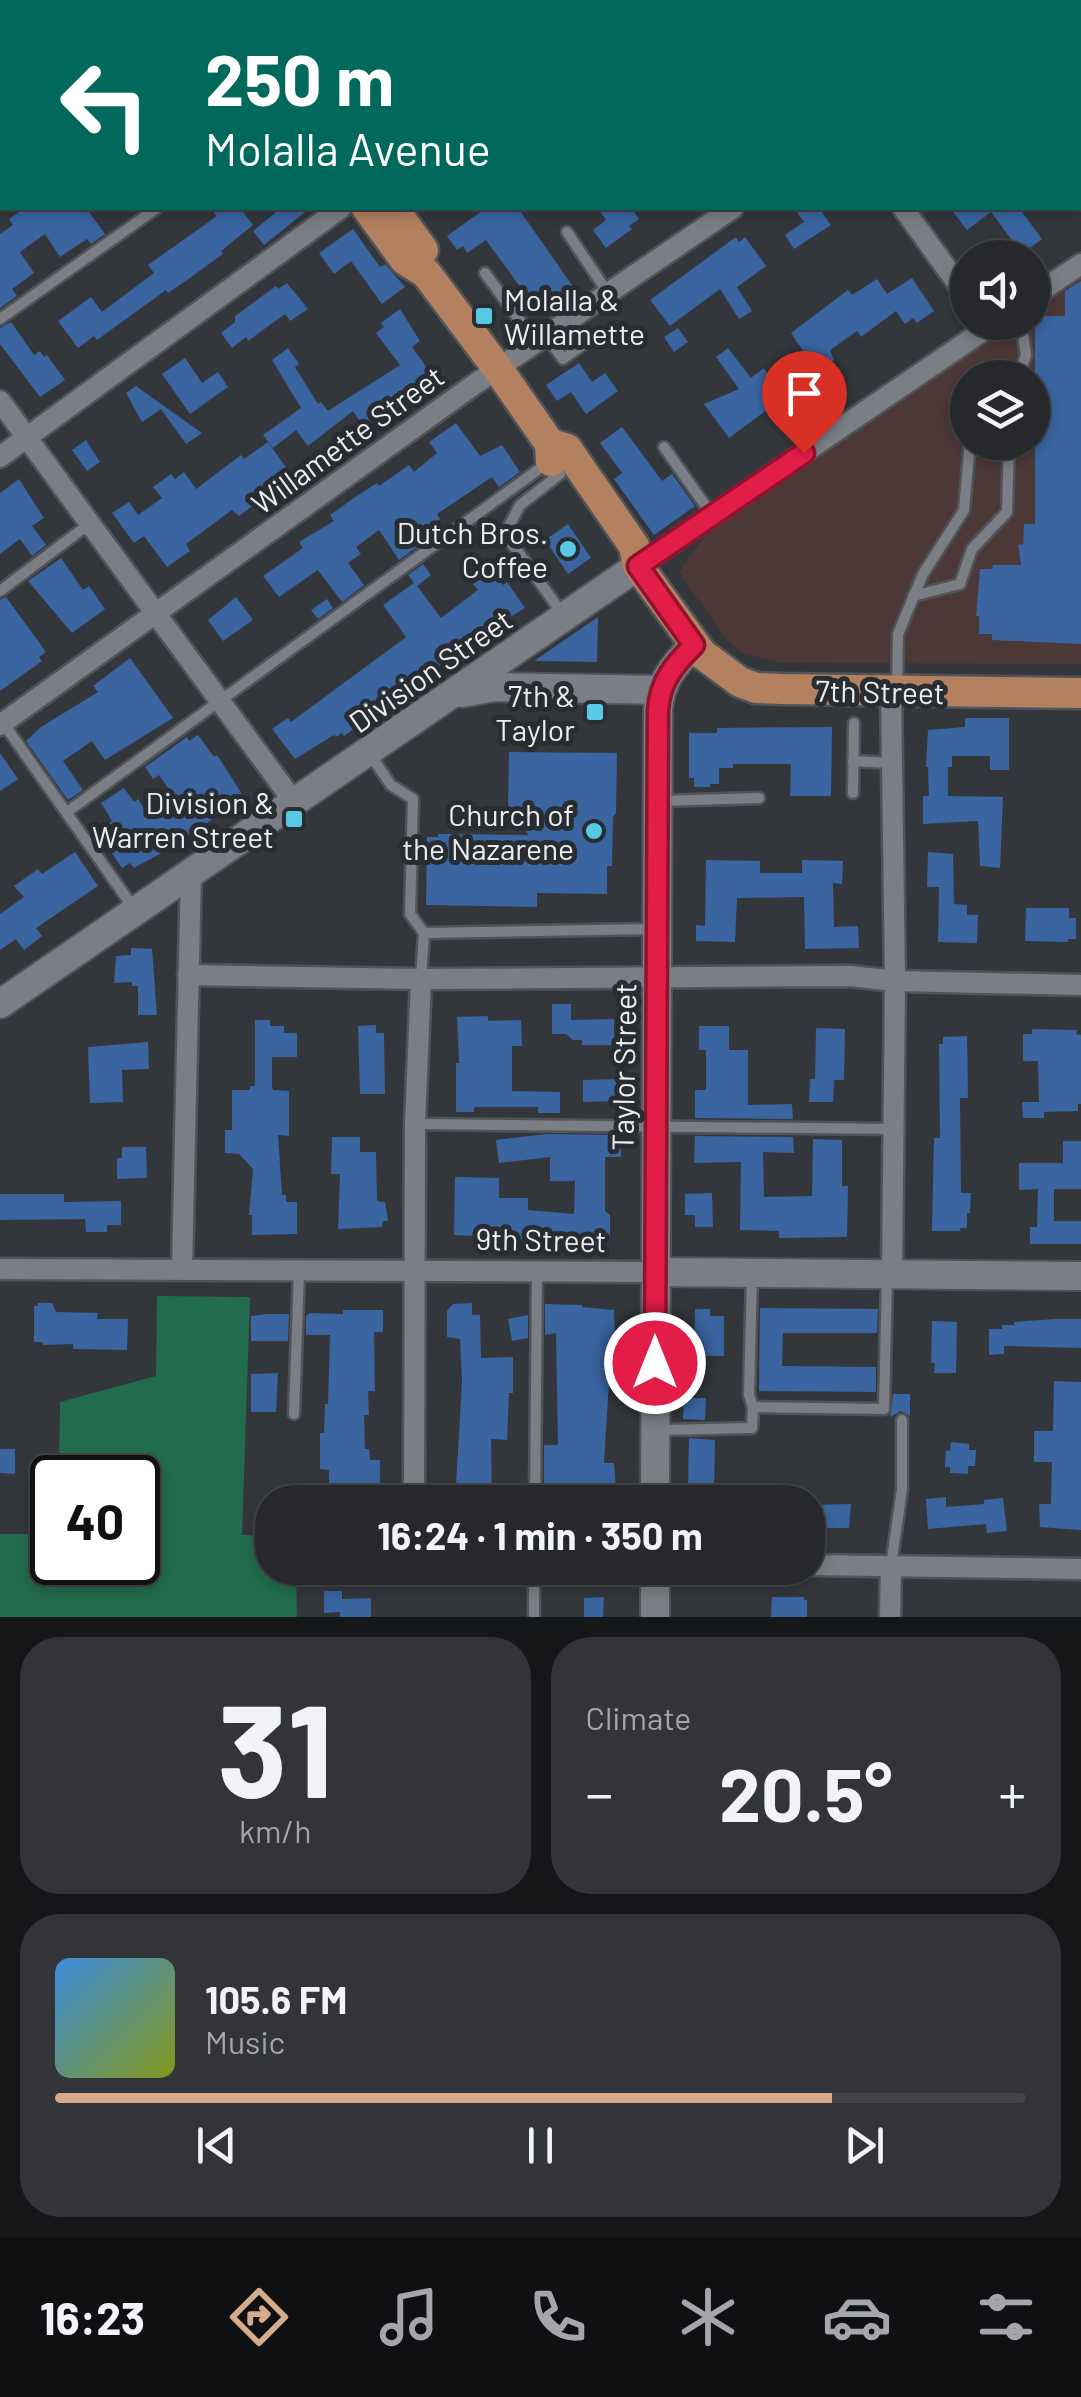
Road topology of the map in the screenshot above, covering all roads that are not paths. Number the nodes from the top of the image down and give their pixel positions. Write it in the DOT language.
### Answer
graph roads {
  1 [pos="154,210"];
  2 [pos="338,210"];
  3 [pos="368,210"];
  4 [pos="394,210"];
  5 [pos="731,210"];
  6 [pos="904,210"];
  7 [pos="567,232"];
  8 [pos="1081,264"];
  9 [pos="426,273"];
  10 [pos="485,273"];
  11 [pos="950,273"];
  12 [pos="1050,285"];
  13 [pos="608,293"];
  14 [pos="0,319"];
  15 [pos="541,339"];
  16 [pos="591,339"];
  17 [pos="967,340"];
  18 [pos="498,369"];
  19 [pos="0,401"];
  20 [pos="26,438"];
  21 [pos="664,447"];
  22 [pos="0,457"];
  23 [pos="554,459"];
  24 [pos="968,460"];
  25 [pos="1008,460"];
  26 [pos="712,516"];
  27 [pos="89,524"];
  28 [pos="638,566"];
  29 [pos="0,590"];
  30 [pos="914,596"];
  31 [pos="156,613"];
  32 [pos="564,616"];
  33 [pos="694,645"];
  34 [pos="660,690"];
  35 [pos="894,691"];
  36 [pos="1081,693"];
  37 [pos="447,698"];
  38 [pos="221,703"];
  39 [pos="1,722"];
  40 [pos="854,723"];
  41 [pos="368,752"];
  42 [pos="853,762"];
  43 [pos="892,763"];
  44 [pos="853,794"];
  45 [pos="759,798"];
  46 [pos="659,800"];
  47 [pos="294,802"];
  48 [pos="67,812"];
  49 [pos="192,872"];
  50 [pos="136,911"];
  51 [pos="658,929"];
  52 [pos="424,933"];
  53 [pos="188,975"];
  54 [pos="656,978"];
  55 [pos="420,979"];
  56 [pos="895,982"];
  57 [pos="1081,985"];
  58 [pos="0,1004"];
  59 [pos="415,1124"];
  60 [pos="654,1127"];
  61 [pos="895,1128"];
  62 [pos="0,1269"];
  63 [pos="182,1269"];
  64 [pos="299,1270"];
  65 [pos="416,1271"];
  66 [pos="537,1272"];
  67 [pos="655,1272"];
  68 [pos="752,1274"];
  69 [pos="890,1275"];
  70 [pos="1081,1276"];
  71 [pos="754,1408"];
  72 [pos="294,1414"];
  73 [pos="902,1420"];
  74 [pos="655,1430"];
  75 [pos="414,1485"];
  76 [pos="535,1485"];
  77 [pos="655,1485"];
  78 [pos="825,1565"];
  79 [pos="891,1566"];
  80 [pos="1081,1569"];
  81 [pos="534,1585"];
  82 [pos="655,1585"];
  83 [pos="534,1617"];
  84 [pos="655,1617"];
  85 [pos="890,1617"];
  1 -- 14 [label="lane"];
  2 -- 20 [label="street"];
  3 -- 9 [label="main road"];
  4 -- 9 [label="main road"];
  5 -- 13 [label="street, Willamette Street"];
  6 -- 11 [label="street"];
  7 -- 13 [label="lane"];
  8 -- 12 [label="street"];
  9 -- 18 [label="main road, 7th Street"];
  10 -- 15 [label="lane"];
  13 -- 15 [label="street, Willamette Street"];
  15 -- 16 [label="lane"];
  15 -- 18 [label="street, Willamette Street"];
  17 -- 26 [label="street, Division Street"];
  18 -- 23 [label="main road, 7th Street"];
  18 -- 31 [label="street, Willamette Street"];
  19 -- 20 [label="street"];
  20 -- 22 [label="street"];
  20 -- 27 [label="street"];
  21 -- 26 [label="lane"];
  23 -- 28 [label="main road, 7th Street"];
  23 -- 32 [label="lane"];
  23 -- 38 [label="lane"];
  24 -- 30 [label="lane"];
  25 -- 30 [label="lane"];
  26 -- 28 [label="street, Division Street"];
  27 -- 29 [label="lane"];
  27 -- 31 [label="street"];
  28 -- 32 [label="street, Division Street"];
  28 -- 33 [label="main road, 7th Street"];
  30 -- 35 [label="lane"];
  31 -- 38 [label="street"];
  31 -- 39 [label="street, Willamette Street"];
  32 -- 37 [label="street, Division Street"];
  33 -- 34 [label="street"];
  33 -- 35 [label="main road, 7th Street"];
  34 -- 37 [label="street"];
  34 -- 46 [label="street, Taylor Street"];
  35 -- 36 [label="main road, 7th Street"];
  35 -- 43 [label="street"];
  37 -- 41 [label="street, Division Street"];
  38 -- 47 [label="street"];
  38 -- 48 [label="lane"];
  39 -- 48 [label="lane"];
  40 -- 42 [label="lane"];
  41 -- 47 [label="street, Division Street"];
  41 -- 52 [label="lane"];
  42 -- 43 [label="lane"];
  42 -- 44 [label="lane"];
  43 -- 56 [label="street"];
  45 -- 46 [label="lane"];
  46 -- 51 [label="street, Taylor Street"];
  47 -- 49 [label="street, Division Street"];
  48 -- 50 [label="lane"];
  49 -- 50 [label="street, Division Street"];
  49 -- 53 [label="street"];
  50 -- 58 [label="street, Division Street"];
  51 -- 52 [label="lane"];
  51 -- 54 [label="street, Taylor Street"];
  52 -- 55 [label="lane"];
  53 -- 55 [label="street"];
  53 -- 63 [label="street"];
  54 -- 55 [label="street"];
  54 -- 56 [label="street"];
  54 -- 60 [label="street, Taylor Street"];
  55 -- 59 [label="street"];
  56 -- 57 [label="street"];
  56 -- 61 [label="street"];
  59 -- 60 [label="lane"];
  59 -- 65 [label="street"];
  60 -- 61 [label="lane"];
  60 -- 67 [label="street, Taylor Street"];
  61 -- 69 [label="street"];
  62 -- 63 [label="street, 9th Street"];
  63 -- 64 [label="street, 9th Street"];
  64 -- 65 [label="street, 9th Street"];
  64 -- 72 [label="lane"];
  65 -- 66 [label="street, 9th Street"];
  65 -- 75 [label="street"];
  66 -- 67 [label="street, 9th Street"];
  66 -- 76 [label="lane"];
  67 -- 68 [label="street, 9th Street"];
  67 -- 74 [label="street, Taylor Street"];
  68 -- 69 [label="street, 9th Street"];
  68 -- 71 [label="lane"];
  69 -- 70 [label="street, 9th Street"];
  69 -- 71 [label="lane"];
  71 -- 74 [label="lane"];
  73 -- 79 [label="lane"];
  74 -- 77 [label="street, Taylor Street"];
  78 -- 79 [label="street"];
  79 -- 80 [label="street"];
  79 -- 85 [label="street"];
  81 -- 83 [label="lane"];
  82 -- 84 [label="street"];
}
